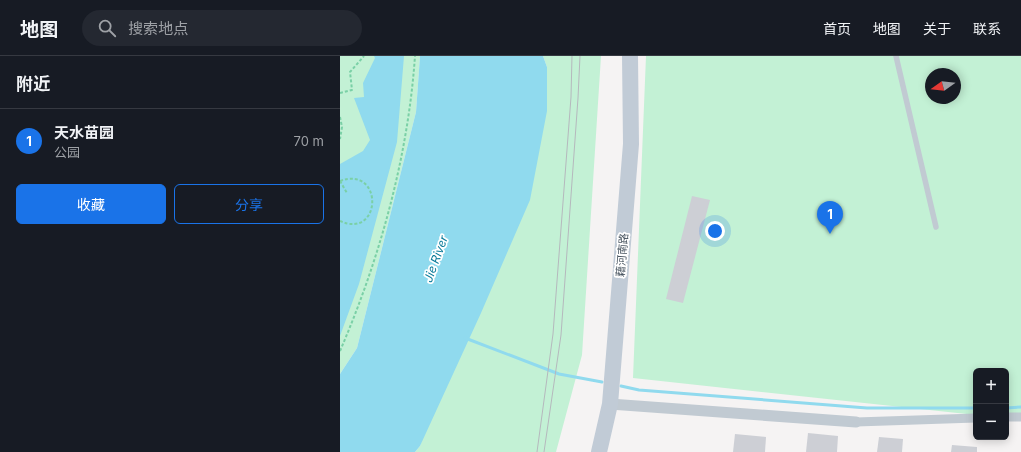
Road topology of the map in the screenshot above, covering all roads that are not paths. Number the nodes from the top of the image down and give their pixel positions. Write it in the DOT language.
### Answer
graph roads {
  1 [pos="630,56"];
  2 [pos="896,56"];
  3 [pos="936,227"];
  4 [pos="610,404"];
  5 [pos="1009,417"];
  6 [pos="1021,417"];
  7 [pos="973,418"];
  8 [pos="856,422"];
  9 [pos="599,452"];
  1 -- 4 [label="main road, 藉河南路"];
  2 -- 3 [label="lane"];
  4 -- 8 [label="street"];
  4 -- 9 [label="main road, 藉河南路"];
  5 -- 6 [label="street"];
  7 -- 8 [label="street"];
}
